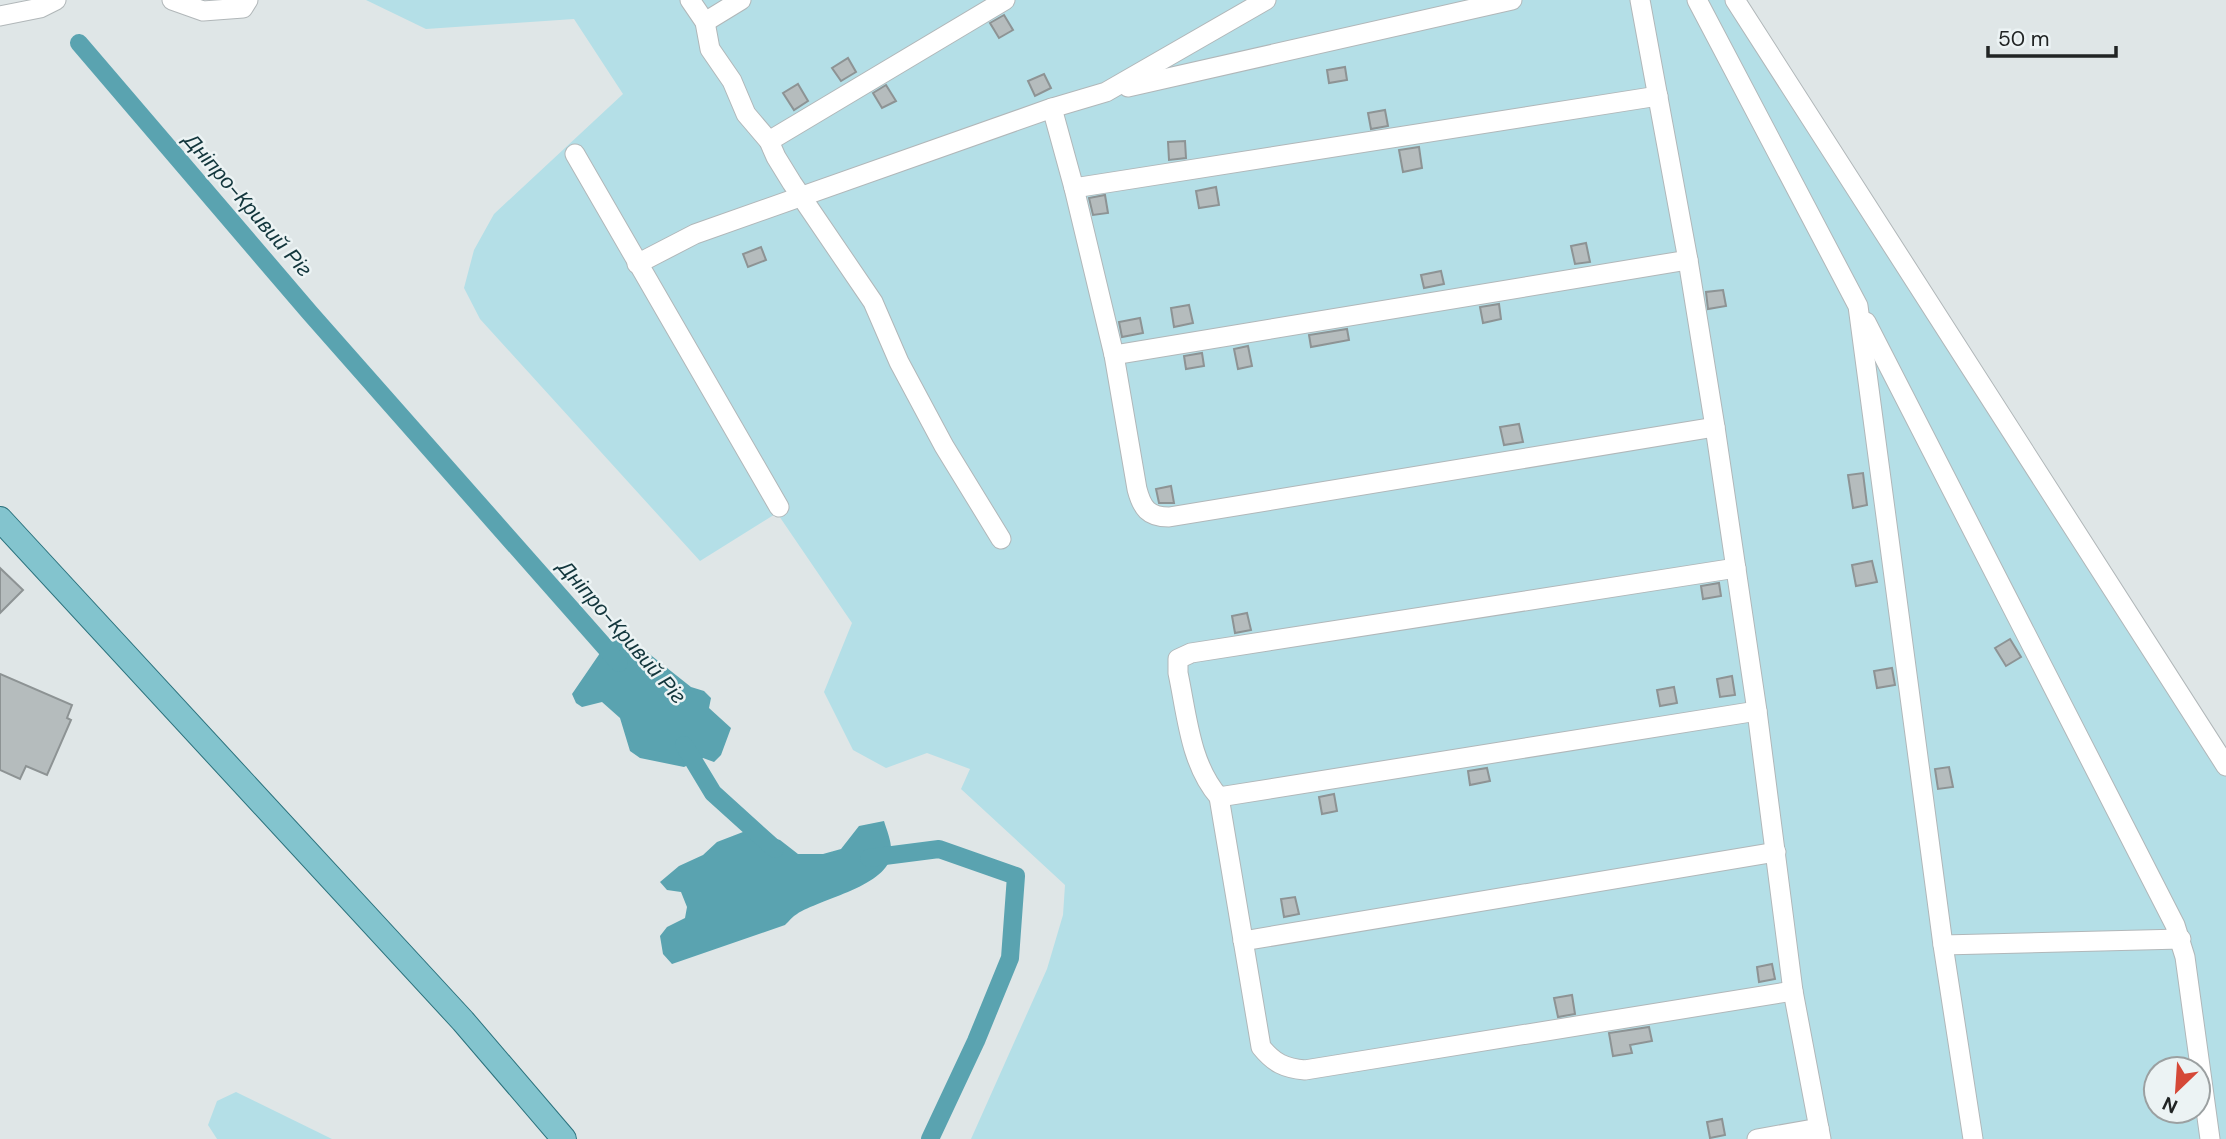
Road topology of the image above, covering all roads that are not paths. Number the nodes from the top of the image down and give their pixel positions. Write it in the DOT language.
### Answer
graph roads {
  1 [pos="56,0"];
  2 [pos="172,0"];
  3 [pos="248,0"];
  4 [pos="690,0"];
  5 [pos="741,0"];
  6 [pos="1005,0"];
  7 [pos="1266,0"];
  8 [pos="1512,0"];
  9 [pos="1640,0"];
  10 [pos="1697,0"];
  11 [pos="1735,0"];
  12 [pos="0,16"];
  13 [pos="705,22"];
  14 [pos="1106,92"];
  15 [pos="1658,96"];
  16 [pos="1052,108"];
  17 [pos="769,141"];
  18 [pos="575,154"];
  19 [pos="1074,188"];
  20 [pos="801,197"];
  21 [pos="1688,260"];
  22 [pos="638,264"];
  23 [pos="1858,306"];
  24 [pos="1114,355"];
  25 [pos="1715,427"];
  26 [pos="779,507"];
  27 [pos="0,519"];
  28 [pos="1001,539"];
  29 [pos="1736,568"];
  30 [pos="1757,710"];
  31 [pos="2226,766"];
  32 [pos="1219,797"];
  33 [pos="1776,852"];
  34 [pos="2181,939"];
  35 [pos="1243,940"];
  36 [pos="1943,945"];
  37 [pos="1793,991"];
  38 [pos="1820,1134"];
  39 [pos="564,1139"];
  40 [pos="1757,1139"];
  41 [pos="1973,1139"];
  42 [pos="2210,1139"];
  1 -- 12 [label="street"];
  2 -- 3 [label="street"];
  4 -- 13 [label="street"];
  5 -- 13 [label="street"];
  6 -- 17 [label="street"];
  7 -- 14 [label="street"];
  8 -- 14 [label="street"];
  9 -- 15 [label="street"];
  10 -- 23 [label="street"];
  11 -- 31 [label="street"];
  13 -- 17 [label="street"];
  14 -- 16 [label="street"];
  15 -- 19 [label="street"];
  15 -- 21 [label="street"];
  16 -- 19 [label="street"];
  16 -- 20 [label="street"];
  17 -- 20 [label="street"];
  18 -- 22 [label="street"];
  19 -- 24 [label="street"];
  20 -- 22 [label="street"];
  20 -- 28 [label="street"];
  21 -- 24 [label="street"];
  21 -- 25 [label="street"];
  22 -- 26 [label="street"];
  23 -- 34 [label="street"];
  23 -- 36 [label="street"];
  24 -- 25 [label="street"];
  25 -- 29 [label="street"];
  27 -- 39 [label="main road"];
  29 -- 30 [label="street"];
  29 -- 32 [label="street"];
  30 -- 32 [label="street"];
  30 -- 33 [label="street"];
  32 -- 35 [label="street"];
  33 -- 35 [label="street"];
  33 -- 37 [label="street"];
  34 -- 36 [label="street"];
  34 -- 42 [label="street"];
  35 -- 37 [label="street"];
  36 -- 41 [label="street"];
  37 -- 38 [label="street"];
  38 -- 40 [label="street"];
}
